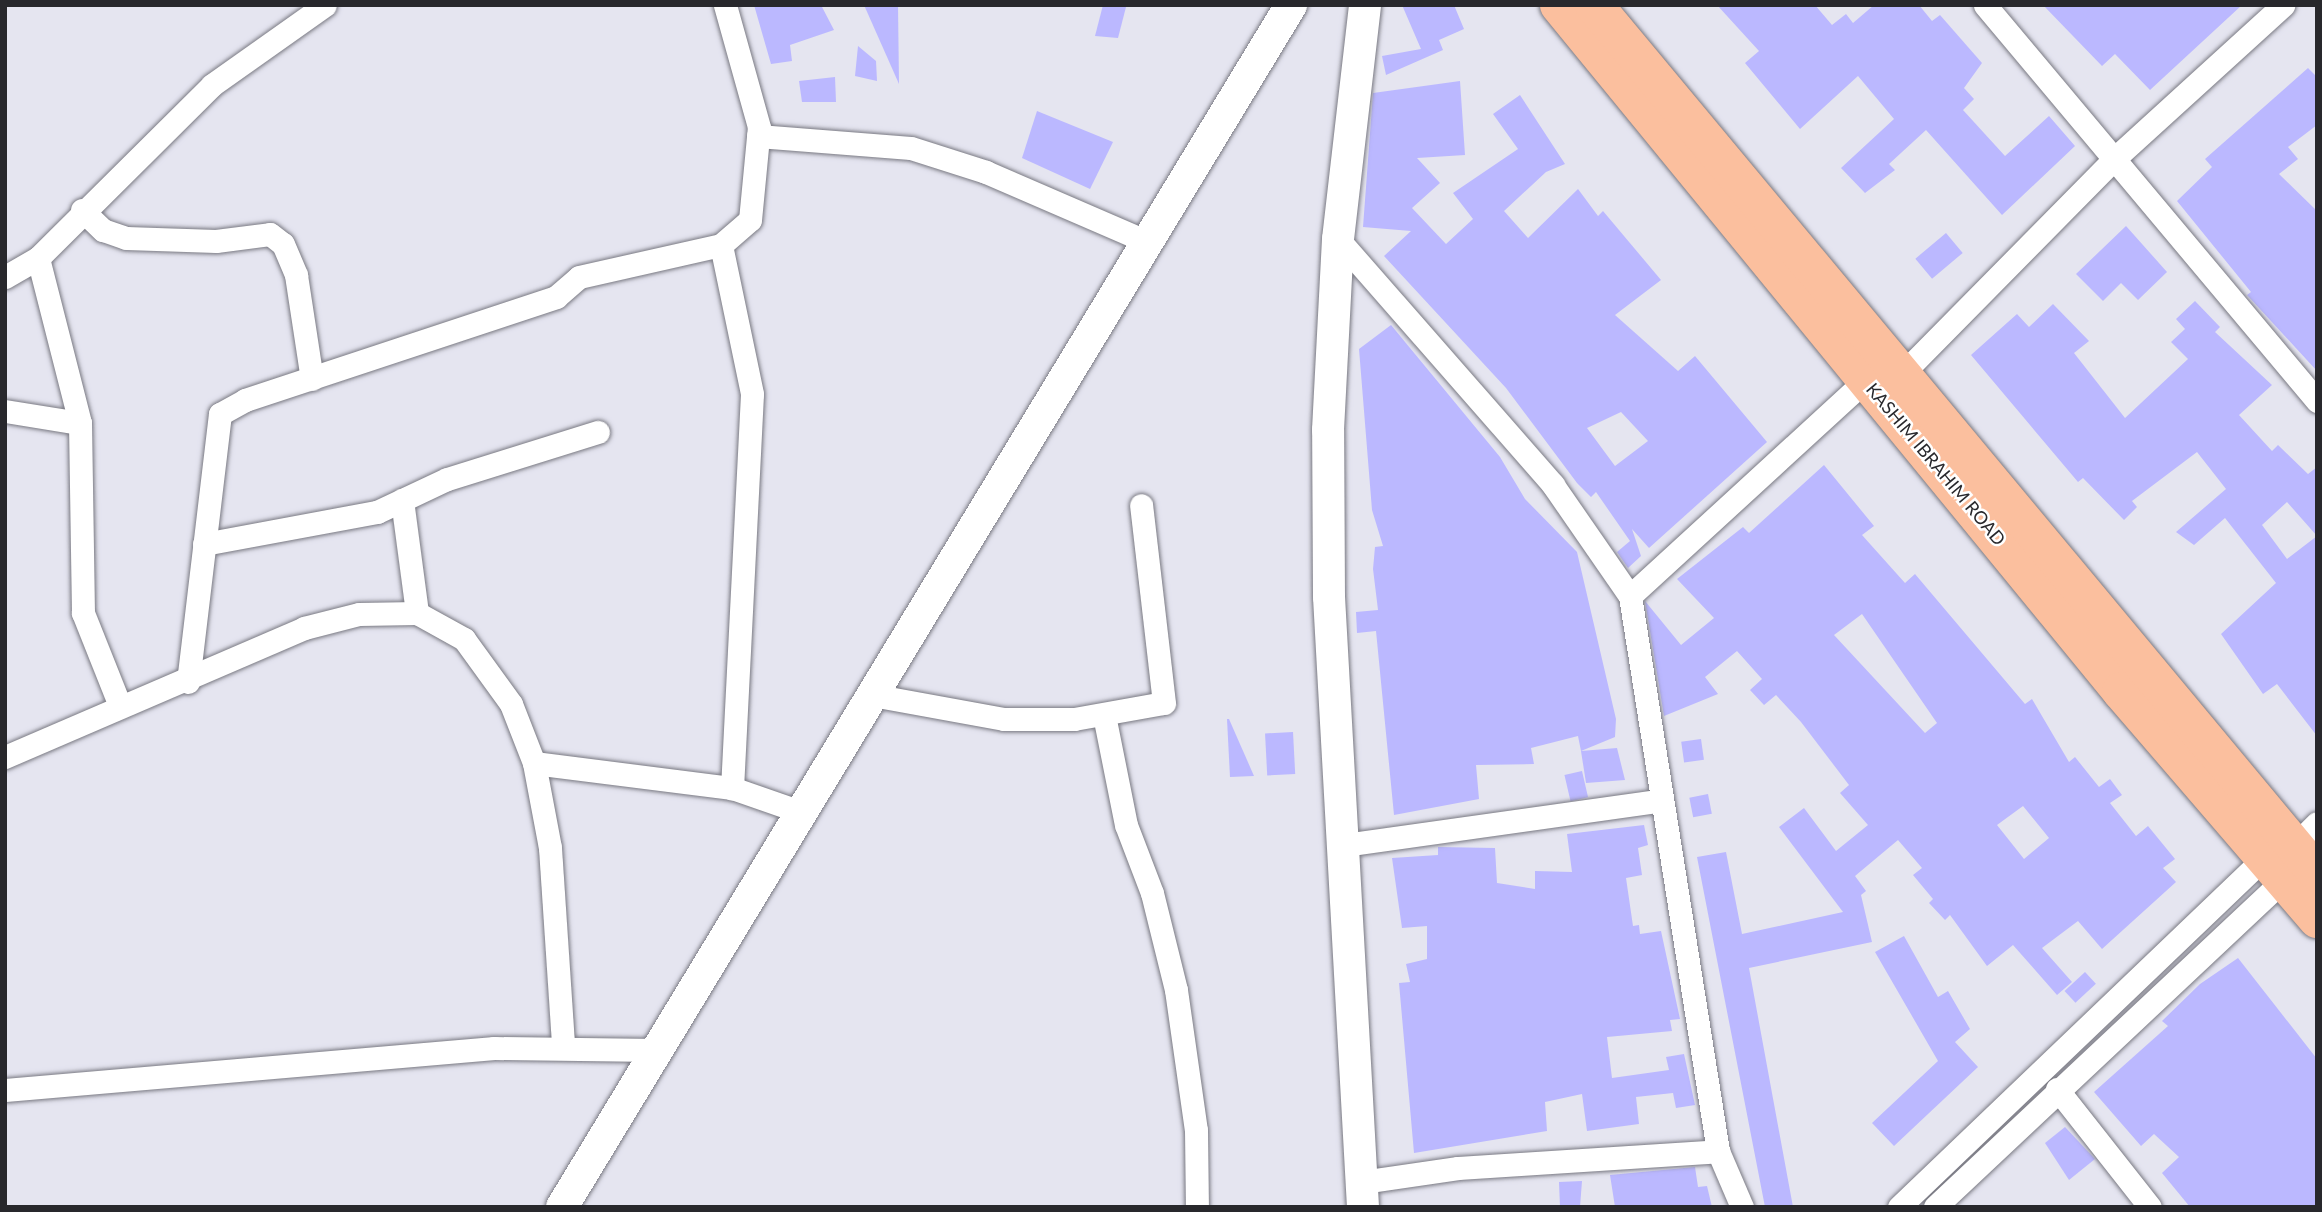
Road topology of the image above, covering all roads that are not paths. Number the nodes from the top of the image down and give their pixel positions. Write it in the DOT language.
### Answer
graph roads {
  1 [pos="326,5"];
  2 [pos="725,5"];
  3 [pos="1291,5"];
  4 [pos="1365,5"];
  5 [pos="1559,5"];
  6 [pos="1594,5"];
  7 [pos="1986,5"];
  8 [pos="2283,5"];
  9 [pos="758,136"];
  10 [pos="2114,159"];
  11 [pos="82,210"];
  12 [pos="1338,239"];
  13 [pos="1148,242"];
  14 [pos="721,245"];
  15 [pos="38,258"];
  16 [pos="5,277"];
  17 [pos="1883,377"];
  18 [pos="312,379"];
  19 [pos="2317,401"];
  20 [pos="5,411"];
  21 [pos="80,423"];
  22 [pos="598,432"];
  23 [pos="402,500"];
  24 [pos="1141,505"];
  25 [pos="204,544"];
  26 [pos="1630,596"];
  27 [pos="416,612"];
  28 [pos="188,682"];
  29 [pos="872,695"];
  30 [pos="120,706"];
  31 [pos="1104,715"];
  32 [pos="5,757"];
  33 [pos="534,763"];
  34 [pos="732,788"];
  35 [pos="1659,801"];
  36 [pos="801,813"];
  37 [pos="1344,845"];
  38 [pos="2292,857"];
  39 [pos="2317,919"];
  40 [pos="563,1046"];
  41 [pos="657,1049"];
  42 [pos="2057,1088"];
  43 [pos="5,1090"];
  44 [pos="1718,1151"];
  45 [pos="1363,1194"];
  46 [pos="562,1207"];
  47 [pos="1198,1207"];
  48 [pos="1742,1207"];
  49 [pos="1899,1207"];
  50 [pos="1935,1207"];
  51 [pos="2150,1207"];
  1 -- 11 [label="street"];
  2 -- 9 [label="street"];
  3 -- 13 [label="main road"];
  4 -- 12 [label="main road"];
  5 -- 17 [label="highway, KASHIM IBRAHIM ROAD"];
  6 -- 17 [label="highway, KASHIM IBRAHIM ROAD"];
  7 -- 10 [label="street"];
  8 -- 10 [label="street"];
  9 -- 13 [label="street"];
  9 -- 14 [label="street"];
  10 -- 17 [label="street"];
  10 -- 19 [label="street"];
  11 -- 15 [label="street"];
  11 -- 18 [label="street"];
  12 -- 26 [label="street"];
  12 -- 37 [label="main road"];
  13 -- 29 [label="main road"];
  14 -- 18 [label="street"];
  14 -- 34 [label="street"];
  15 -- 16 [label="street"];
  15 -- 21 [label="street"];
  17 -- 26 [label="street"];
  17 -- 38 [label="highway, KASHIM IBRAHIM ROAD"];
  18 -- 25 [label="street"];
  20 -- 21 [label="street"];
  21 -- 30 [label="street"];
  22 -- 23 [label="street"];
  23 -- 25 [label="street"];
  23 -- 27 [label="street"];
  24 -- 31 [label="street"];
  25 -- 28 [label="street"];
  26 -- 35 [label="street"];
  27 -- 28 [label="street"];
  27 -- 33 [label="street"];
  28 -- 30 [label="street"];
  29 -- 31 [label="street"];
  29 -- 36 [label="main road"];
  30 -- 32 [label="street"];
  31 -- 47 [label="street"];
  33 -- 34 [label="street"];
  33 -- 40 [label="street"];
  34 -- 36 [label="street"];
  35 -- 37 [label="street"];
  35 -- 44 [label="street"];
  36 -- 41 [label="main road"];
  37 -- 45 [label="main road"];
  38 -- 39 [label="highway, KASHIM IBRAHIM ROAD"];
  38 -- 42 [label="street"];
  38 -- 49 [label="street"];
  40 -- 41 [label="street"];
  40 -- 43 [label="street"];
  41 -- 46 [label="main road"];
  42 -- 50 [label="street"];
  42 -- 51 [label="street"];
  44 -- 45 [label="street"];
  44 -- 48 [label="street"];
}
